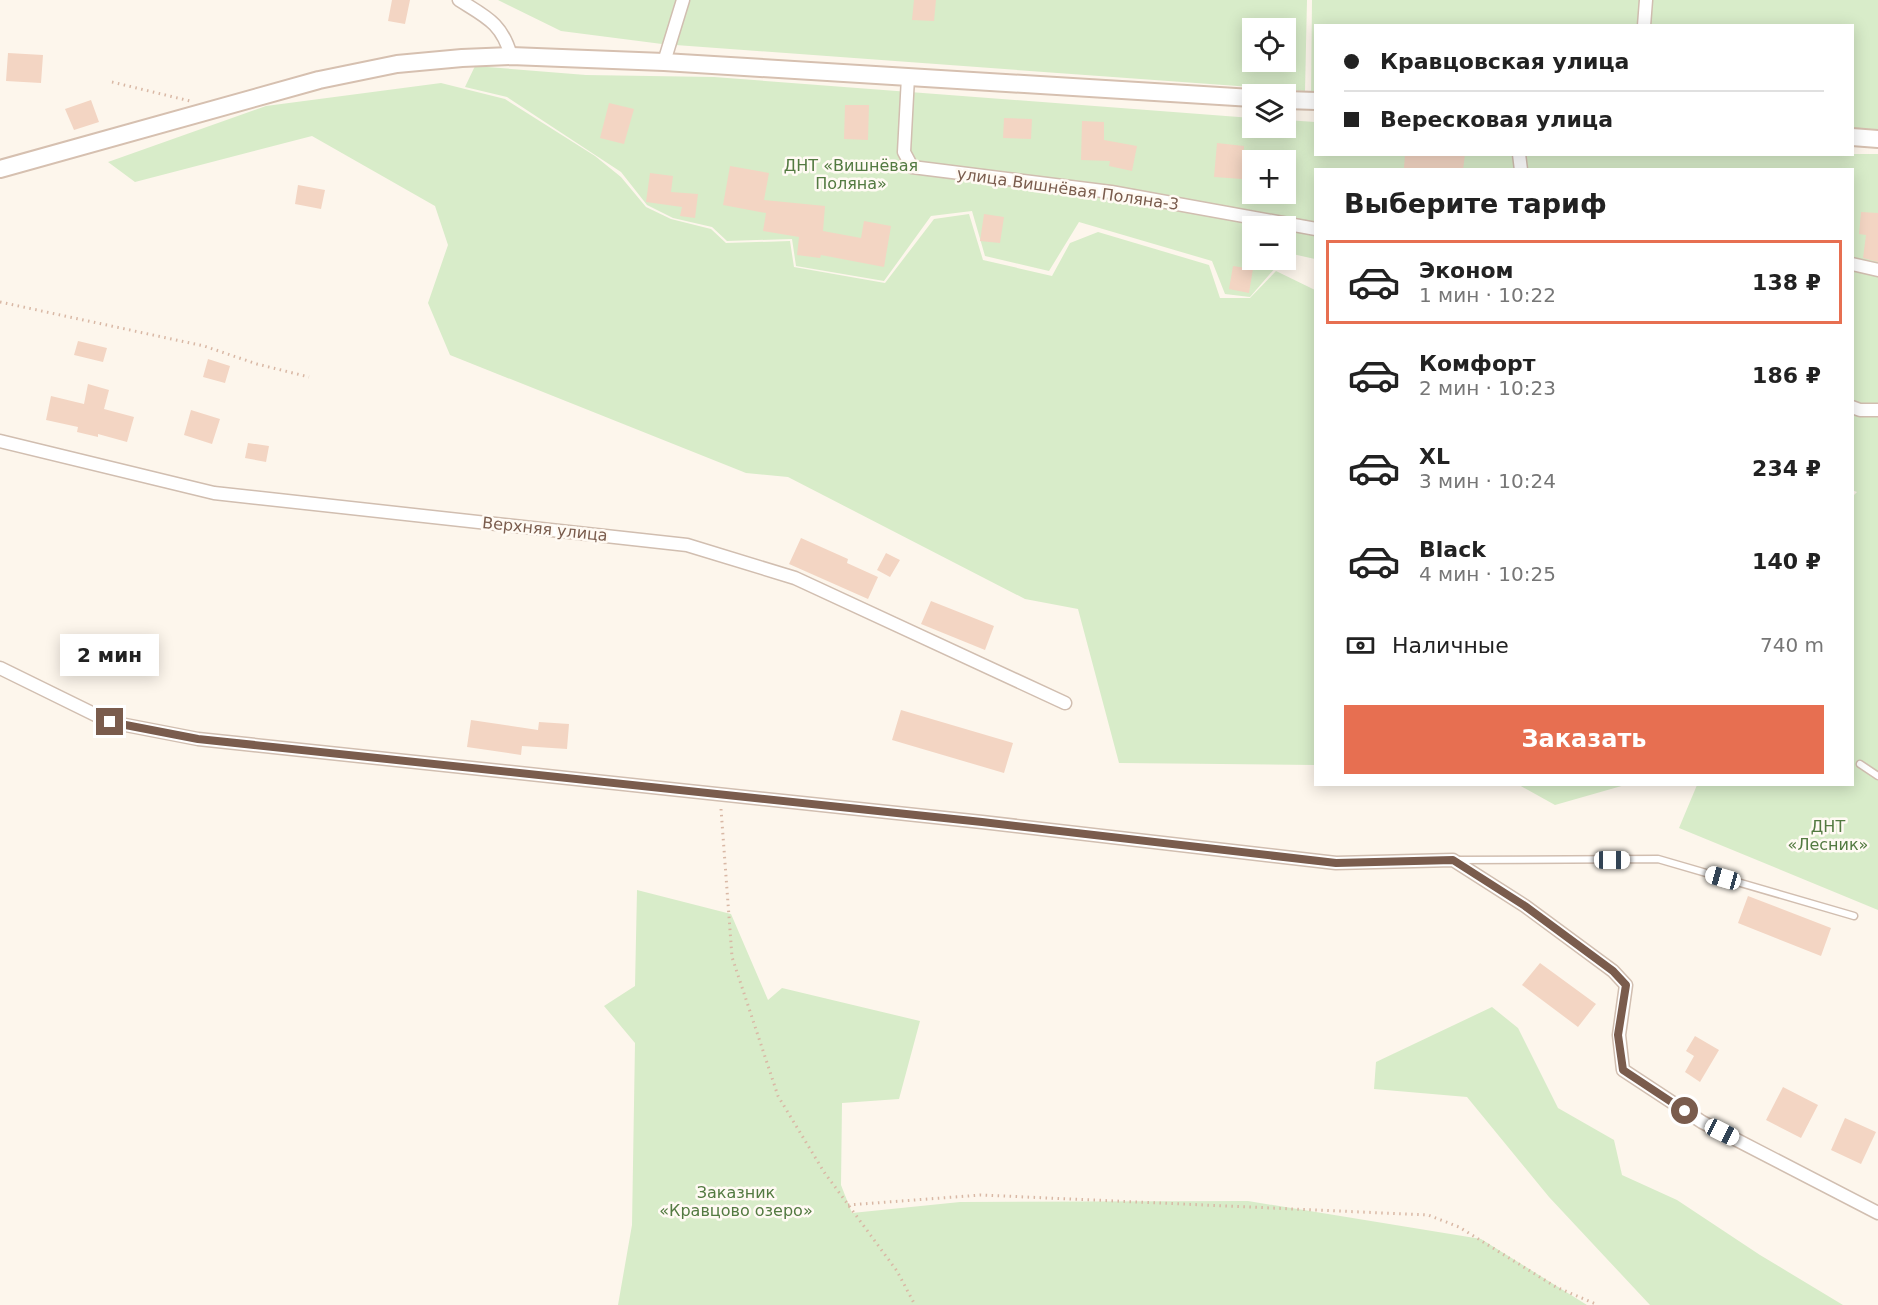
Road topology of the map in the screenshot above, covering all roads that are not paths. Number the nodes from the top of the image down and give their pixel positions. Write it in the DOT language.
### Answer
graph roads {
  1 [pos="459,0"];
  2 [pos="683,0"];
  3 [pos="1646,0"];
  4 [pos="1644,24"];
  5 [pos="511,56"];
  6 [pos="664,62"];
  7 [pos="908,77"];
  8 [pos="1242,97"];
  9 [pos="1296,100"];
  10 [pos="1314,101"];
  11 [pos="1854,137"];
  12 [pos="1878,139"];
  13 [pos="0,169"];
  14 [pos="1314,229"];
  15 [pos="1854,264"];
  16 [pos="1878,270"];
  17 [pos="1854,408"];
  18 [pos="1878,410"];
  19 [pos="0,441"];
  20 [pos="0,668"];
  21 [pos="1065,704"];
  22 [pos="1860,764"];
  23 [pos="1878,776"];
  24 [pos="1453,860"];
  25 [pos="1854,916"];
  26 [pos="1878,1213"];
  1 -- 5 [label="street"];
  2 -- 6 [label="street"];
  3 -- 4 [label="street"];
  5 -- 6 [label="main road"];
  5 -- 13 [label="main road"];
  6 -- 7 [label="main road"];
  7 -- 8 [label="main road"];
  7 -- 14 [label="street, улица Вишнёвая Поляна-3"];
  9 -- 10 [label="main road"];
  11 -- 12 [label="main road"];
  15 -- 16 [label="street"];
  17 -- 18 [label="street"];
  19 -- 21 [label="street, Верхняя улица"];
  20 -- 24 [label="street"];
  22 -- 23 [label="lane"];
  24 -- 25 [label="lane"];
  24 -- 26 [label="street"];
}
